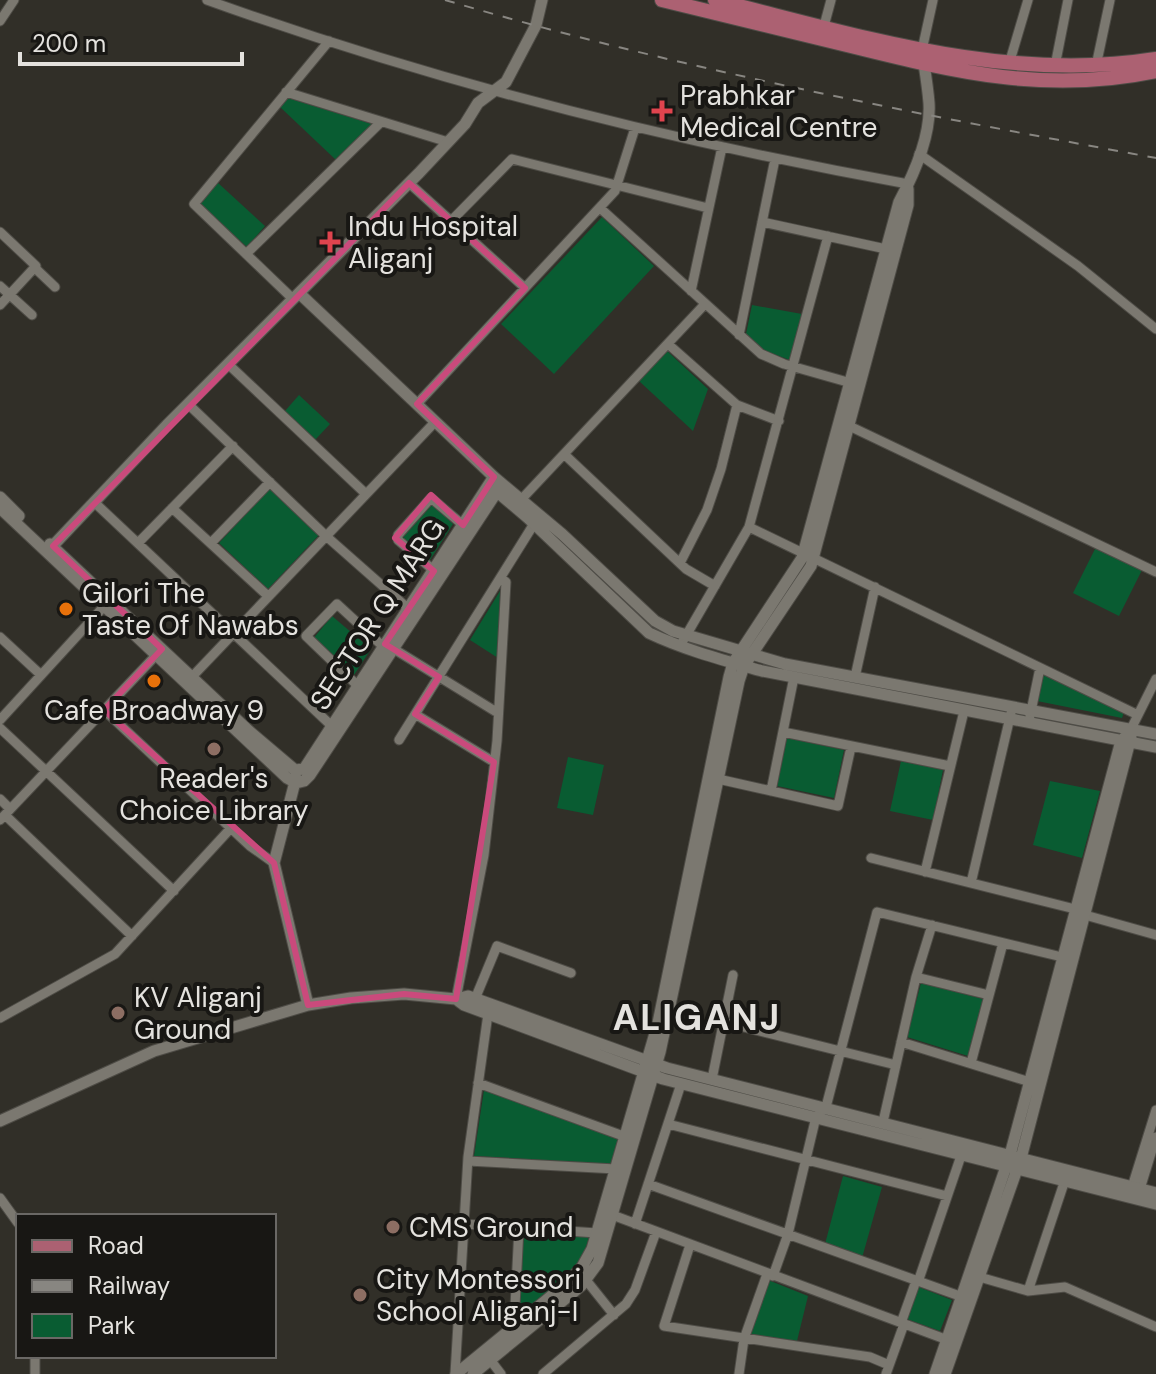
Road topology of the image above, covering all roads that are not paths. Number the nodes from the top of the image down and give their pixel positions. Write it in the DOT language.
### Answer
graph roads {
  1 [pos="14,0"];
  2 [pos="207,0"];
  3 [pos="542,0"];
  4 [pos="662,0"];
  5 [pos="831,0"];
  6 [pos="933,0"];
  7 [pos="1028,0"];
  8 [pos="1068,0"];
  9 [pos="1110,0"];
  10 [pos="720,1"];
  11 [pos="0,21"];
  12 [pos="824,26"];
  13 [pos="329,41"];
  14 [pos="923,57"];
  15 [pos="1156,59"];
  16 [pos="1009,64"];
  17 [pos="1055,66"];
  18 [pos="1096,66"];
  19 [pos="1156,71"];
  20 [pos="493,91"];
  21 [pos="286,92"];
  22 [pos="381,122"];
  23 [pos="635,128"];
  24 [pos="448,142"];
  25 [pos="722,147"];
  26 [pos="919,154"];
  27 [pos="775,159"];
  28 [pos="409,183"];
  29 [pos="908,184"];
  30 [pos="617,186"];
  31 [pos="600,208"];
  32 [pos="708,208"];
  33 [pos="451,221"];
  34 [pos="762,222"];
  35 [pos="0,232"];
  36 [pos="828,236"];
  37 [pos="886,249"];
  38 [pos="246,254"];
  39 [pos="35,268"];
  40 [pos="0,286"];
  41 [pos="55,287"];
  42 [pos="525,288"];
  43 [pos="691,291"];
  44 [pos="10,295"];
  45 [pos="296,296"];
  46 [pos="705,304"];
  47 [pos="0,305"];
  48 [pos="32,315"];
  49 [pos="1156,329"];
  50 [pos="739,335"];
  51 [pos="668,344"];
  52 [pos="228,364"];
  53 [pos="794,367"];
  54 [pos="851,383"];
  55 [pos="188,404"];
  56 [pos="417,404"];
  57 [pos="737,405"];
  58 [pos="779,421"];
  59 [pos="435,422"];
  60 [pos="845,424"];
  61 [pos="233,446"];
  62 [pos="564,454"];
  63 [pos="270,482"];
  64 [pos="496,484"];
  65 [pos="366,494"];
  66 [pos="0,497"];
  67 [pos="94,502"];
  68 [pos="518,503"];
  69 [pos="0,508"];
  70 [pos="172,508"];
  71 [pos="537,520"];
  72 [pos="463,525"];
  73 [pos="749,527"];
  74 [pos="326,536"];
  75 [pos="138,543"];
  76 [pos="211,543"];
  77 [pos="50,549"];
  78 [pos="809,555"];
  79 [pos="680,563"];
  80 [pos="1156,572"];
  81 [pos="437,573"];
  82 [pos="501,578"];
  83 [pos="715,586"];
  84 [pos="875,587"];
  85 [pos="268,596"];
  86 [pos="108,602"];
  87 [pos="412,612"];
  88 [pos="234,633"];
  89 [pos="1,641"];
  90 [pos="683,641"];
  91 [pos="388,648"];
  92 [pos="159,652"];
  93 [pos="747,653"];
  94 [pos="739,665"];
  95 [pos="1040,668"];
  96 [pos="41,675"];
  97 [pos="439,677"];
  98 [pos="794,677"];
  99 [pos="855,677"];
  100 [pos="1156,679"];
  101 [pos="189,680"];
  102 [pos="358,686"];
  103 [pos="1013,706"];
  104 [pos="104,710"];
  105 [pos="1031,710"];
  106 [pos="964,711"];
  107 [pos="498,713"];
  108 [pos="415,714"];
  109 [pos="1138,715"];
  110 [pos="0,720"];
  111 [pos="1010,720"];
  112 [pos="1028,723"];
  113 [pos="0,728"];
  114 [pos="335,729"];
  115 [pos="1131,729"];
  116 [pos="783,732"];
  117 [pos="1156,734"];
  118 [pos="399,740"];
  119 [pos="1126,742"];
  120 [pos="851,747"];
  121 [pos="1156,747"];
  122 [pos="494,762"];
  123 [pos="950,766"];
  124 [pos="295,770"];
  125 [pos="46,771"];
  126 [pos="718,779"];
  127 [pos="296,783"];
  128 [pos="771,791"];
  129 [pos="0,799"];
  130 [pos="5,814"];
  131 [pos="231,828"];
  132 [pos="871,858"];
  133 [pos="274,863"];
  134 [pos="925,872"];
  135 [pos="971,883"];
  136 [pos="174,891"];
  137 [pos="685,912"];
  138 [pos="1080,912"];
  139 [pos="932,925"];
  140 [pos="1156,935"];
  141 [pos="132,936"];
  142 [pos="1003,943"];
  143 [pos="1062,957"];
  144 [pos="571,973"];
  145 [pos="733,975"];
  146 [pos="916,977"];
  147 [pos="989,995"];
  148 [pos="456,999"];
  149 [pos="475,999"];
  150 [pos="308,1005"];
  151 [pos="488,1014"];
  152 [pos="0,1018"];
  153 [pos="724,1022"];
  154 [pos="901,1042"];
  155 [pos="840,1052"];
  156 [pos="971,1063"];
  157 [pos="896,1065"];
  158 [pos="651,1068"];
  159 [pos="712,1079"];
  160 [pos="1030,1082"];
  161 [pos="478,1083"];
  162 [pos="681,1084"];
  163 [pos="826,1107"];
  164 [pos="1156,1110"];
  165 [pos="816,1117"];
  166 [pos="0,1121"];
  167 [pos="883,1122"];
  168 [pos="668,1124"];
  169 [pos="626,1137"];
  170 [pos="1156,1137"];
  171 [pos="964,1149"];
  172 [pos="468,1161"];
  173 [pos="805,1161"];
  174 [pos="1014,1162"];
  175 [pos="616,1169"];
  176 [pos="1067,1175"];
  177 [pos="648,1184"];
  178 [pos="1136,1188"];
  179 [pos="1156,1193"];
  180 [pos="947,1196"];
  181 [pos="0,1198"];
  182 [pos="1156,1204"];
  183 [pos="608,1213"];
  184 [pos="16,1220"];
  185 [pos="464,1224"];
  186 [pos="635,1224"];
  187 [pos="519,1228"];
  188 [pos="656,1232"];
  189 [pos="597,1233"];
  190 [pos="788,1234"];
  191 [pos="690,1245"];
  192 [pos="770,1275"];
  193 [pos="974,1276"];
  194 [pos="586,1280"];
  195 [pos="917,1281"];
  196 [pos="1028,1291"];
  197 [pos="966,1298"];
  198 [pos="614,1315"];
  199 [pos="902,1323"];
  200 [pos="514,1326"];
  201 [pos="1156,1327"];
  202 [pos="744,1339"];
  203 [pos="951,1341"];
  204 [pos="487,1356"];
  205 [pos="888,1369"];
  206 [pos="456,1374"];
  207 [pos="473,1374"];
  208 [pos="501,1374"];
  209 [pos="543,1374"];
  210 [pos="739,1374"];
  211 [pos="935,1374"];
  212 [pos="945,1374"];
  1 -- 11 [label="street"];
  2 -- 13 [label="street"];
  3 -- 20 [label="street"];
  4 -- 14 [label="main road"];
  5 -- 12 [label="street"];
  6 -- 14 [label="street"];
  7 -- 16 [label="street"];
  8 -- 17 [label="street"];
  9 -- 18 [label="street"];
  10 -- 12 [label="main road"];
  12 -- 14 [label="main road"];
  13 -- 20 [label="street"];
  13 -- 21 [label="street"];
  14 -- 16 [label="main road"];
  14 -- 19 [label="main road"];
  14 -- 26 [label="street"];
  15 -- 18 [label="main road"];
  16 -- 17 [label="main road"];
  17 -- 18 [label="main road"];
  20 -- 23 [label="street"];
  20 -- 24 [label="street"];
  21 -- 22 [label="street"];
  21 -- 38 [label="street"];
  22 -- 24 [label="street"];
  22 -- 38 [label="street"];
  23 -- 25 [label="street"];
  23 -- 30 [label="street"];
  24 -- 28 [label="street"];
  25 -- 27 [label="street"];
  25 -- 32 [label="street"];
  26 -- 29 [label="street"];
  26 -- 49 [label="street"];
  27 -- 29 [label="street"];
  27 -- 34 [label="street"];
  28 -- 33 [label="street"];
  28 -- 45 [label="street"];
  29 -- 37 [label="street"];
  29 -- 60 [label="street"];
  30 -- 31 [label="street"];
  30 -- 32 [label="street"];
  30 -- 33 [label="street"];
  31 -- 42 [label="street"];
  31 -- 43 [label="street"];
  32 -- 43 [label="street"];
  33 -- 42 [label="street"];
  34 -- 36 [label="street"];
  34 -- 50 [label="street"];
  35 -- 39 [label="street"];
  36 -- 37 [label="street"];
  36 -- 53 [label="street"];
  37 -- 54 [label="street"];
  38 -- 45 [label="street"];
  39 -- 41 [label="street"];
  39 -- 44 [label="street"];
  40 -- 44 [label="street"];
  42 -- 56 [label="street"];
  43 -- 46 [label="street"];
  44 -- 47 [label="street"];
  44 -- 48 [label="street"];
  45 -- 52 [label="street"];
  45 -- 56 [label="street"];
  46 -- 50 [label="street"];
  46 -- 51 [label="street"];
  50 -- 53 [label="street"];
  51 -- 57 [label="street"];
  51 -- 62 [label="street"];
  52 -- 55 [label="street"];
  52 -- 65 [label="street"];
  53 -- 54 [label="street"];
  53 -- 58 [label="street"];
  54 -- 60 [label="street"];
  55 -- 61 [label="street"];
  55 -- 67 [label="street"];
  56 -- 59 [label="street"];
  57 -- 58 [label="street"];
  57 -- 79 [label="street"];
  58 -- 73 [label="street"];
  59 -- 64 [label="street"];
  59 -- 65 [label="street"];
  60 -- 78 [label="street"];
  60 -- 80 [label="street"];
  61 -- 63 [label="street"];
  61 -- 70 [label="street"];
  62 -- 68 [label="street"];
  62 -- 79 [label="street"];
  63 -- 74 [label="street"];
  63 -- 76 [label="street"];
  64 -- 68 [label="street"];
  64 -- 72 [label="street, SECTOR Q MARG"];
  64 -- 81 [label="street"];
  65 -- 74 [label="street"];
  66 -- 77 [label="street"];
  67 -- 75 [label="street"];
  67 -- 77 [label="street"];
  68 -- 71 [label="street"];
  69 -- 77 [label="street"];
  70 -- 75 [label="street"];
  70 -- 76 [label="street"];
  71 -- 82 [label="street"];
  71 -- 90 [label="street"];
  72 -- 81 [label="street, SECTOR Q MARG"];
  72 -- 81 [label="street"];
  73 -- 78 [label="street"];
  73 -- 83 [label="street"];
  74 -- 85 [label="street"];
  74 -- 87 [label="street"];
  75 -- 88 [label="street"];
  76 -- 85 [label="street"];
  77 -- 86 [label="street"];
  78 -- 84 [label="street"];
  78 -- 93 [label="street"];
  79 -- 83 [label="street"];
  81 -- 87 [label="street"];
  82 -- 97 [label="street"];
  82 -- 107 [label="street"];
  83 -- 90 [label="street"];
  84 -- 95 [label="street"];
  84 -- 99 [label="street"];
  85 -- 88 [label="street"];
  86 -- 92 [label="street"];
  86 -- 96 [label="street"];
  87 -- 91 [label="street"];
  88 -- 101 [label="street"];
  88 -- 114 [label="street"];
  89 -- 96 [label="street"];
  90 -- 93 [label="street"];
  90 -- 94 [label="street"];
  91 -- 97 [label="street"];
  91 -- 102 [label="street, SECTOR Q MARG"];
  91 -- 102 [label="street"];
  91 -- 114 [label="street"];
  92 -- 101 [label="street"];
  92 -- 104 [label="street"];
  93 -- 94 [label="street"];
  93 -- 99 [label="street"];
  94 -- 98 [label="street"];
  94 -- 126 [label="street"];
  94 -- 137 [label="street"];
  95 -- 105 [label="street"];
  95 -- 109 [label="street"];
  96 -- 110 [label="street"];
  97 -- 107 [label="street"];
  97 -- 108 [label="street"];
  98 -- 106 [label="street"];
  98 -- 116 [label="street"];
  99 -- 103 [label="street"];
  100 -- 109 [label="street"];
  101 -- 124 [label="street"];
  101 -- 127 [label="street"];
  102 -- 114 [label="street, SECTOR Q MARG"];
  103 -- 105 [label="street"];
  103 -- 111 [label="street"];
  104 -- 125 [label="street"];
  104 -- 131 [label="street"];
  105 -- 112 [label="street"];
  105 -- 115 [label="street"];
  106 -- 111 [label="street"];
  106 -- 123 [label="street"];
  107 -- 122 [label="street"];
  108 -- 118 [label="street"];
  108 -- 122 [label="street"];
  109 -- 115 [label="street"];
  111 -- 112 [label="street"];
  111 -- 135 [label="street"];
  112 -- 119 [label="street"];
  113 -- 125 [label="street"];
  114 -- 124 [label="street, SECTOR Q MARG"];
  114 -- 127 [label="street"];
  115 -- 117 [label="street"];
  115 -- 119 [label="street"];
  116 -- 120 [label="street"];
  116 -- 128 [label="street"];
  119 -- 121 [label="street"];
  119 -- 138 [label="street"];
  120 -- 123 [label="street"];
  120 -- 128 [label="street"];
  122 -- 148 [label="street"];
  123 -- 134 [label="street"];
  124 -- 127 [label="street"];
  125 -- 130 [label="street"];
  125 -- 136 [label="street"];
  126 -- 128 [label="street"];
  126 -- 137 [label="street"];
  127 -- 133 [label="street"];
  129 -- 130 [label="street"];
  130 -- 141 [label="street"];
  131 -- 133 [label="street"];
  131 -- 136 [label="street"];
  132 -- 134 [label="street"];
  133 -- 150 [label="street"];
  134 -- 135 [label="street"];
  135 -- 138 [label="street"];
  136 -- 141 [label="street"];
  137 -- 158 [label="street"];
  138 -- 140 [label="street"];
  138 -- 143 [label="street"];
  138 -- 174 [label="street"];
  139 -- 142 [label="street"];
  139 -- 146 [label="street"];
  139 -- 155 [label="street"];
  141 -- 152 [label="street"];
  142 -- 143 [label="street"];
  142 -- 147 [label="street"];
  143 -- 160 [label="street"];
  144 -- 149 [label="street"];
  145 -- 153 [label="street"];
  146 -- 147 [label="street"];
  146 -- 154 [label="street"];
  147 -- 156 [label="street"];
  148 -- 149 [label="street"];
  148 -- 150 [label="street"];
  148 -- 151 [label="street"];
  149 -- 158 [label="street"];
  150 -- 166 [label="street"];
  151 -- 158 [label="street"];
  151 -- 161 [label="street"];
  153 -- 155 [label="street"];
  153 -- 159 [label="street"];
  154 -- 156 [label="street"];
  154 -- 157 [label="street"];
  155 -- 157 [label="street"];
  155 -- 163 [label="street"];
  156 -- 160 [label="street"];
  157 -- 167 [label="street"];
  158 -- 159 [label="street"];
  158 -- 162 [label="street"];
  158 -- 169 [label="street"];
  158 -- 183 [label="street"];
  159 -- 163 [label="street"];
  160 -- 174 [label="street"];
  161 -- 169 [label="street"];
  161 -- 172 [label="street"];
  162 -- 165 [label="street"];
  162 -- 168 [label="street"];
  163 -- 165 [label="street"];
  163 -- 167 [label="street"];
  164 -- 178 [label="street"];
  165 -- 171 [label="street"];
  165 -- 173 [label="street"];
  167 -- 171 [label="street"];
  168 -- 173 [label="street"];
  168 -- 177 [label="street"];
  169 -- 175 [label="street"];
  170 -- 178 [label="street"];
  171 -- 174 [label="street"];
  171 -- 180 [label="street"];
  172 -- 175 [label="street"];
  172 -- 185 [label="street"];
  173 -- 180 [label="street"];
  173 -- 190 [label="street"];
  174 -- 176 [label="street"];
  174 -- 193 [label="street"];
  175 -- 183 [label="street"];
  176 -- 178 [label="street"];
  176 -- 182 [label="street"];
  176 -- 196 [label="street"];
  177 -- 186 [label="street"];
  177 -- 190 [label="street"];
  178 -- 179 [label="street"];
  180 -- 195 [label="street"];
  181 -- 184 [label="street"];
  183 -- 186 [label="street"];
  183 -- 189 [label="street"];
  183 -- 194 [label="street"];
  185 -- 187 [label="street"];
  185 -- 206 [label="street"];
  186 -- 188 [label="street"];
  187 -- 189 [label="street"];
  187 -- 200 [label="street"];
  188 -- 191 [label="street"];
  188 -- 198 [label="street"];
  189 -- 200 [label="street"];
  190 -- 192 [label="street"];
  190 -- 195 [label="street"];
  191 -- 192 [label="street"];
  191 -- 202 [label="street"];
  192 -- 199 [label="street"];
  192 -- 202 [label="street"];
  193 -- 196 [label="street"];
  193 -- 197 [label="street"];
  194 -- 198 [label="street"];
  194 -- 204 [label="street"];
  195 -- 197 [label="street"];
  195 -- 199 [label="street"];
  196 -- 201 [label="street"];
  197 -- 203 [label="street"];
  198 -- 209 [label="street"];
  199 -- 203 [label="street"];
  199 -- 205 [label="street"];
  200 -- 204 [label="street"];
  202 -- 205 [label="street"];
  202 -- 210 [label="street"];
  203 -- 211 [label="street"];
  203 -- 212 [label="street"];
  204 -- 206 [label="street"];
  204 -- 207 [label="street"];
  204 -- 208 [label="street"];
}
